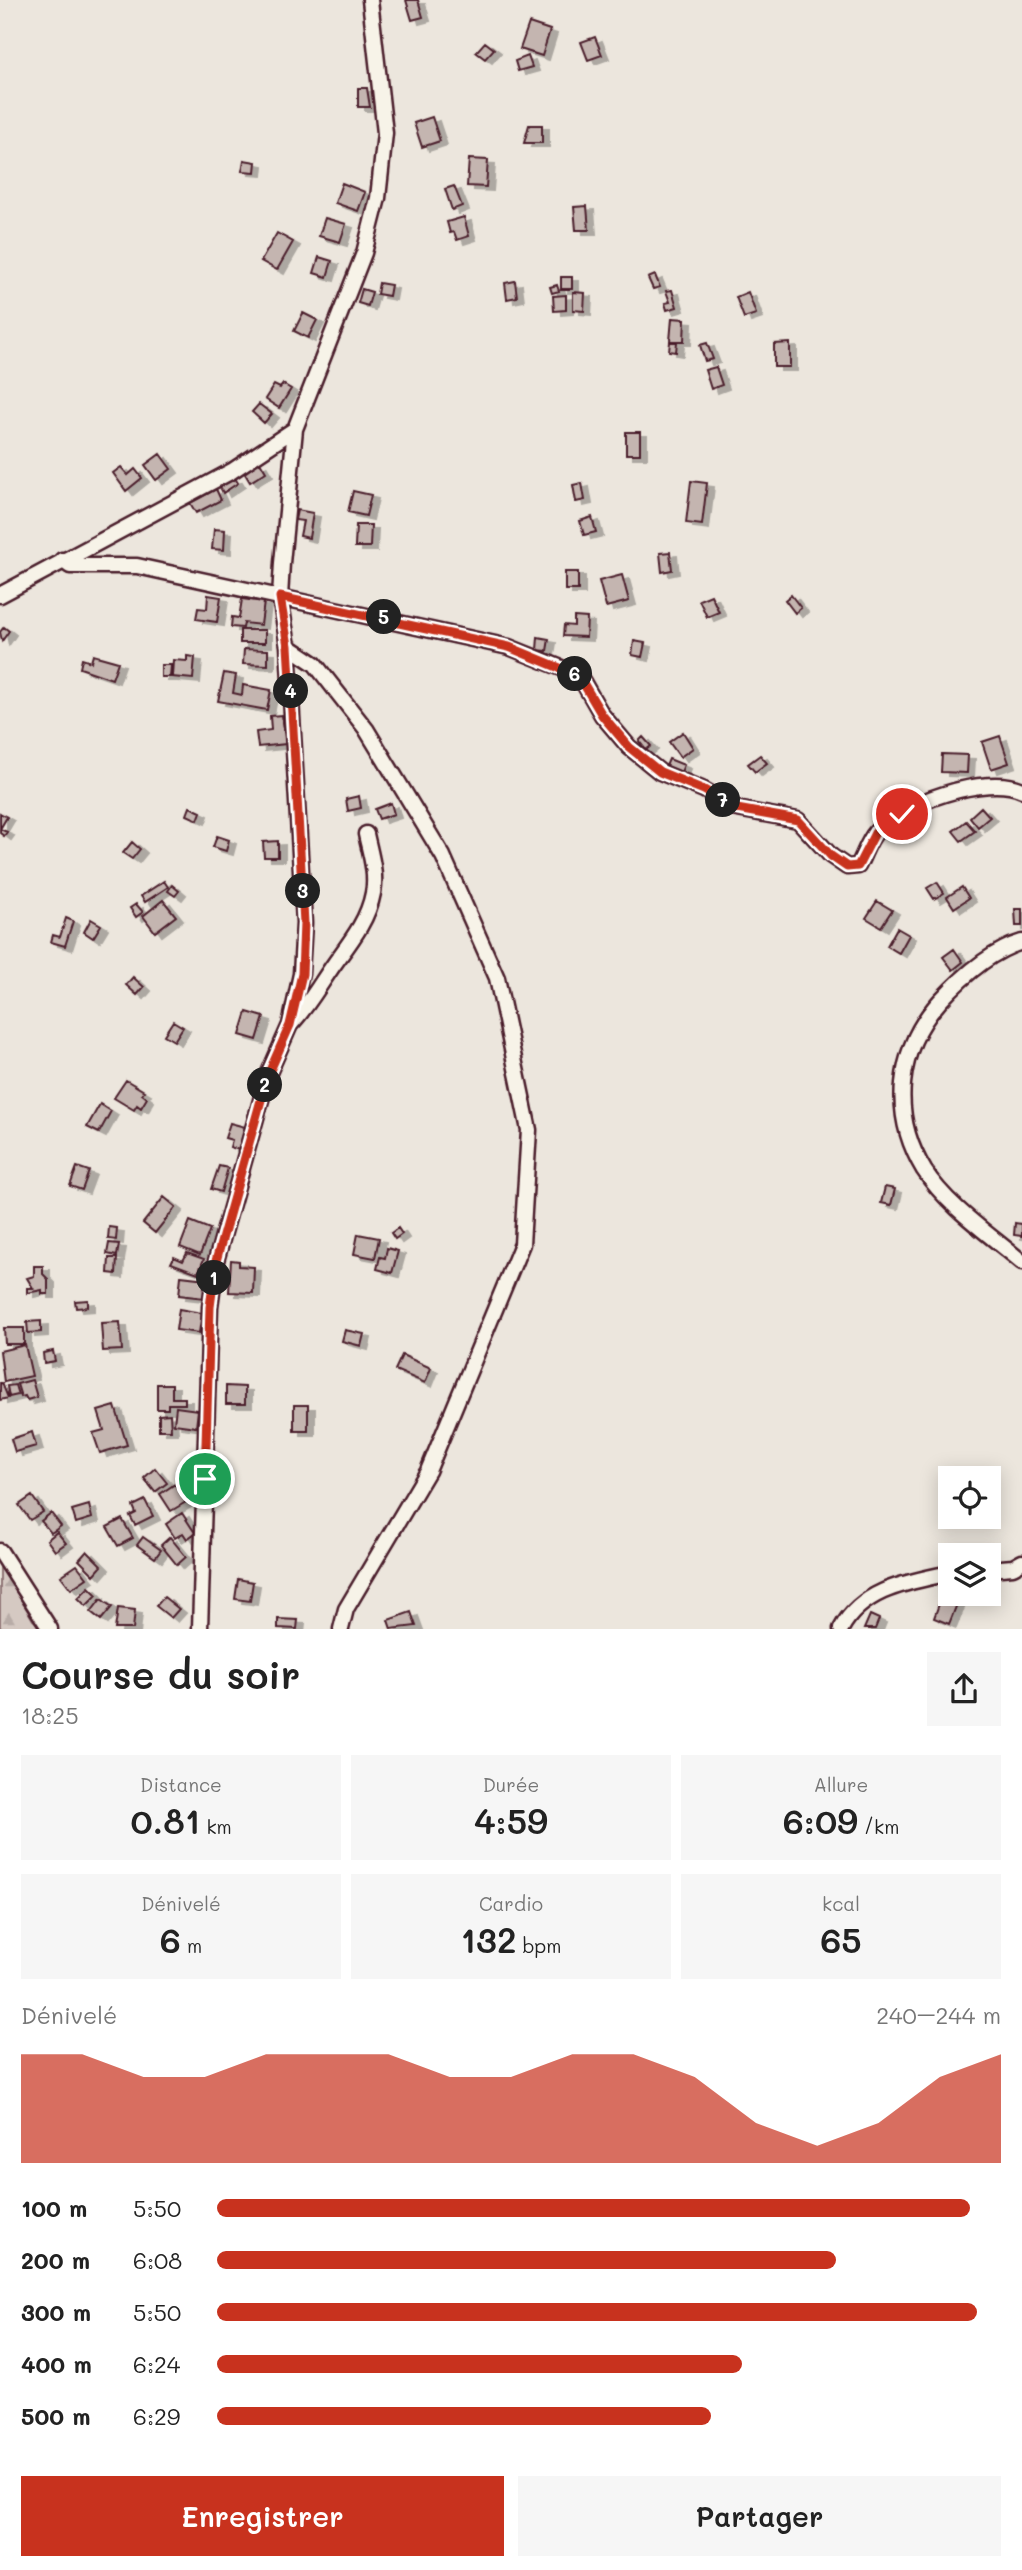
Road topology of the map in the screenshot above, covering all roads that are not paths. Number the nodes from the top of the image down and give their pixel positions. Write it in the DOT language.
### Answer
graph roads {
  1 [pos="370,0"];
  2 [pos="295,429"];
  3 [pos="62,560"];
  4 [pos="0,595"];
  5 [pos="280,597"];
  6 [pos="288,646"];
  7 [pos="1022,790"];
  8 [pos="366,834"];
  9 [pos="1022,942"];
  10 [pos="290,1025"];
  11 [pos="1022,1262"];
  12 [pos="0,1550"];
  13 [pos="1022,1562"];
  14 [pos="1001,1566"];
  15 [pos="938,1576"];
  16 [pos="50,1629"];
  17 [pos="200,1629"];
  18 [pos="341,1629"];
  19 [pos="842,1629"];
  1 -- 2 [label="street"];
  2 -- 3 [label="street"];
  2 -- 5 [label="street"];
  3 -- 4 [label="street"];
  3 -- 5 [label="street"];
  5 -- 6 [label="street"];
  5 -- 7 [label="street"];
  6 -- 10 [label="street"];
  6 -- 18 [label="street"];
  8 -- 10 [label="street"];
  9 -- 11 [label="street"];
  10 -- 17 [label="street"];
  12 -- 16 [label="street"];
  13 -- 14 [label="street"];
  15 -- 19 [label="street"];
}
